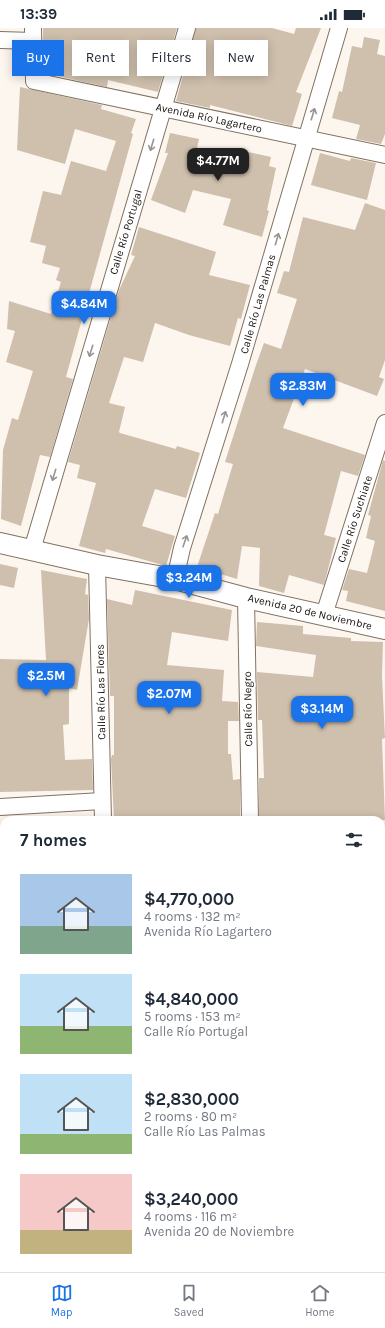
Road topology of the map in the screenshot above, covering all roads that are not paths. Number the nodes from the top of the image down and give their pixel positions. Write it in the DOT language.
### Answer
graph roads {
  1 [pos="187,28"];
  2 [pos="339,28"];
  3 [pos="33,35"];
  4 [pos="0,40"];
  5 [pos="163,108"];
  6 [pos="306,139"];
  7 [pos="385,155"];
  8 [pos="385,423"];
  9 [pos="0,543"];
  10 [pos="32,550"];
  11 [pos="97,565"];
  12 [pos="175,579"];
  13 [pos="246,598"];
  14 [pos="324,615"];
  15 [pos="385,629"];
  16 [pos="102,801"];
  17 [pos="0,808"];
  18 [pos="103,816"];
  19 [pos="250,816"];
  1 -- 5 [label="street, Calle Río Portugal"];
  6 -- 2 [label="street, Calle Río Las Palmas, one-way"];
  3 -- 4 [label="street"];
  3 -- 5 [label="street, Avenida Río Lagartero"];
  5 -- 6 [label="street, Avenida Río Lagartero"];
  5 -- 10 [label="street, Calle Río Portugal, one-way"];
  6 -- 7 [label="street, Avenida Río Lagartero"];
  12 -- 6 [label="street, Calle Río Las Palmas, one-way"];
  8 -- 14 [label="street, Calle Río Suchiate"];
  9 -- 10 [label="street, Avenida 20 de Noviembre"];
  10 -- 11 [label="street, Avenida 20 de Noviembre"];
  11 -- 12 [label="street, Avenida 20 de Noviembre"];
  11 -- 16 [label="street, Calle Río Las Flores"];
  12 -- 13 [label="street, Avenida 20 de Noviembre"];
  13 -- 14 [label="street, Avenida 20 de Noviembre"];
  13 -- 19 [label="street, Calle Río Negro"];
  14 -- 15 [label="street, Avenida 20 de Noviembre"];
  16 -- 17 [label="street"];
  16 -- 18 [label="street, Calle Río Las Flores"];
}
